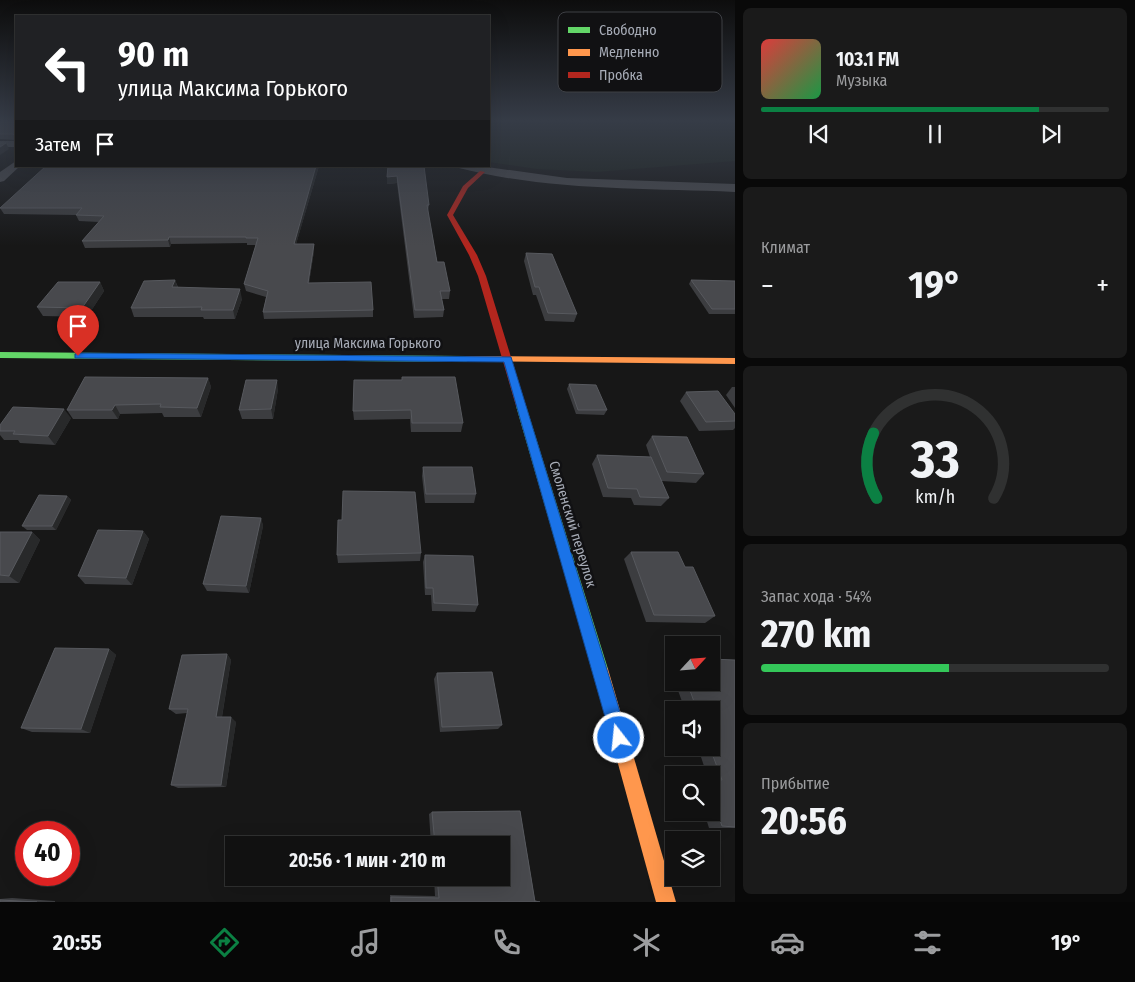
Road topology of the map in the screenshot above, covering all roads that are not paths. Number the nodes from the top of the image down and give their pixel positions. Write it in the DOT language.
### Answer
graph roads {
  1 [pos="15,165"];
  2 [pos="466,167"];
  3 [pos="482,172"];
  4 [pos="0,178"];
  5 [pos="735,188"];
  6 [pos="0,355"];
  7 [pos="508,359"];
  8 [pos="735,361"];
  9 [pos="666,902"];
  1 -- 4 [label="street"];
  2 -- 3 [label="street"];
  3 -- 5 [label="street"];
  3 -- 7 [label="street, Смоленский переулок"];
  6 -- 7 [label="street, улица Максима Горького"];
  7 -- 8 [label="street, улица Максима Горького"];
  7 -- 9 [label="street, Смоленский переулок"];
}
